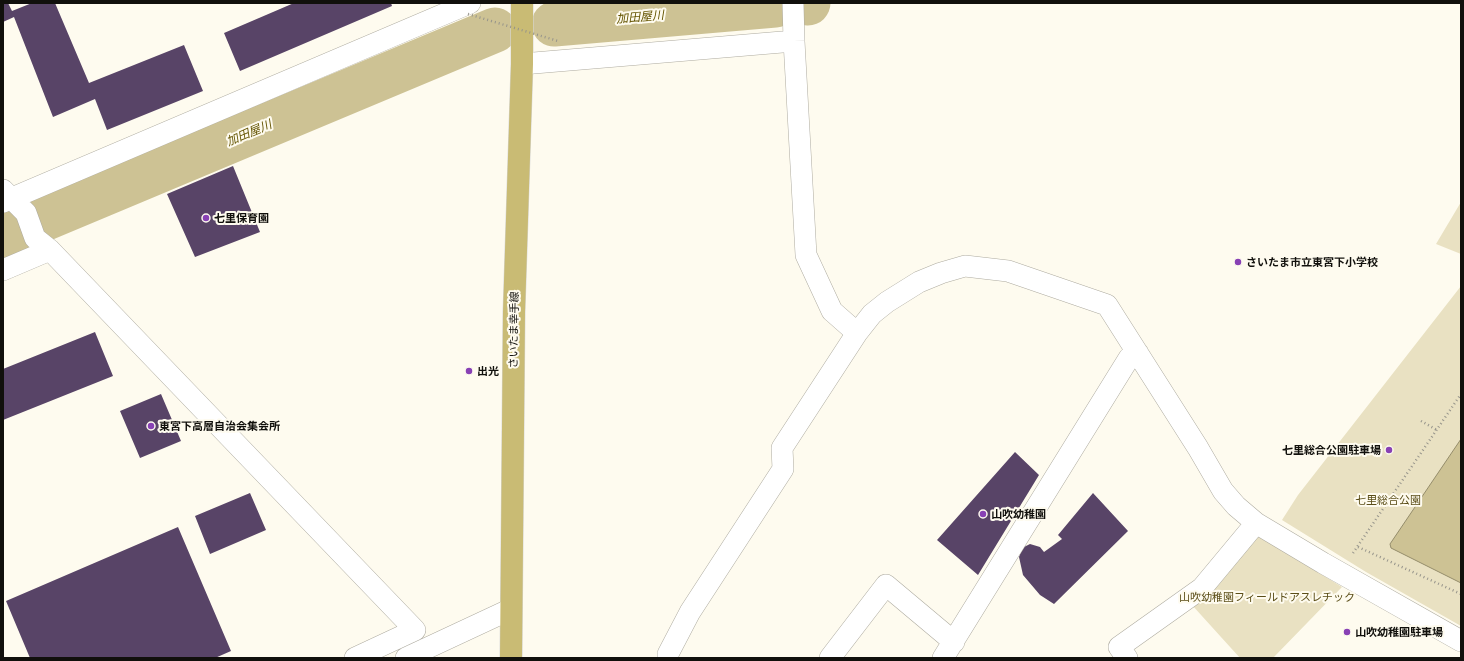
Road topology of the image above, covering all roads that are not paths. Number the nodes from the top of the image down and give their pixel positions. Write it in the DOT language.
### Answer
graph roads {
  1 [pos="522,3"];
  2 [pos="793,3"];
  3 [pos="469,8"];
  4 [pos="794,41"];
  5 [pos="522,64"];
  6 [pos="11,201"];
  7 [pos="43,244"];
  8 [pos="3,270"];
  9 [pos="857,333"];
  10 [pos="1138,353"];
  11 [pos="1256,524"];
  12 [pos="511,610"];
  13 [pos="1461,640"];
  14 [pos="949,650"];
  15 [pos="355,658"];
  16 [pos="406,658"];
  17 [pos="510,658"];
  18 [pos="668,658"];
  19 [pos="830,658"];
  20 [pos="1127,658"];
  1 -- 5 [label="main road, さいたま幸手線"];
  2 -- 4 [label="street"];
  3 -- 6 [label="street"];
  4 -- 5 [label="street"];
  4 -- 9 [label="street"];
  5 -- 12 [label="main road, さいたま幸手線"];
  6 -- 7 [label="street"];
  7 -- 8 [label="street"];
  7 -- 15 [label="street"];
  9 -- 10 [label="street"];
  9 -- 18 [label="street"];
  10 -- 11 [label="street"];
  10 -- 14 [label="street"];
  11 -- 13 [label="street"];
  11 -- 20 [label="street"];
  12 -- 16 [label="street"];
  12 -- 17 [label="main road, さいたま幸手線"];
  14 -- 19 [label="street"];
}
